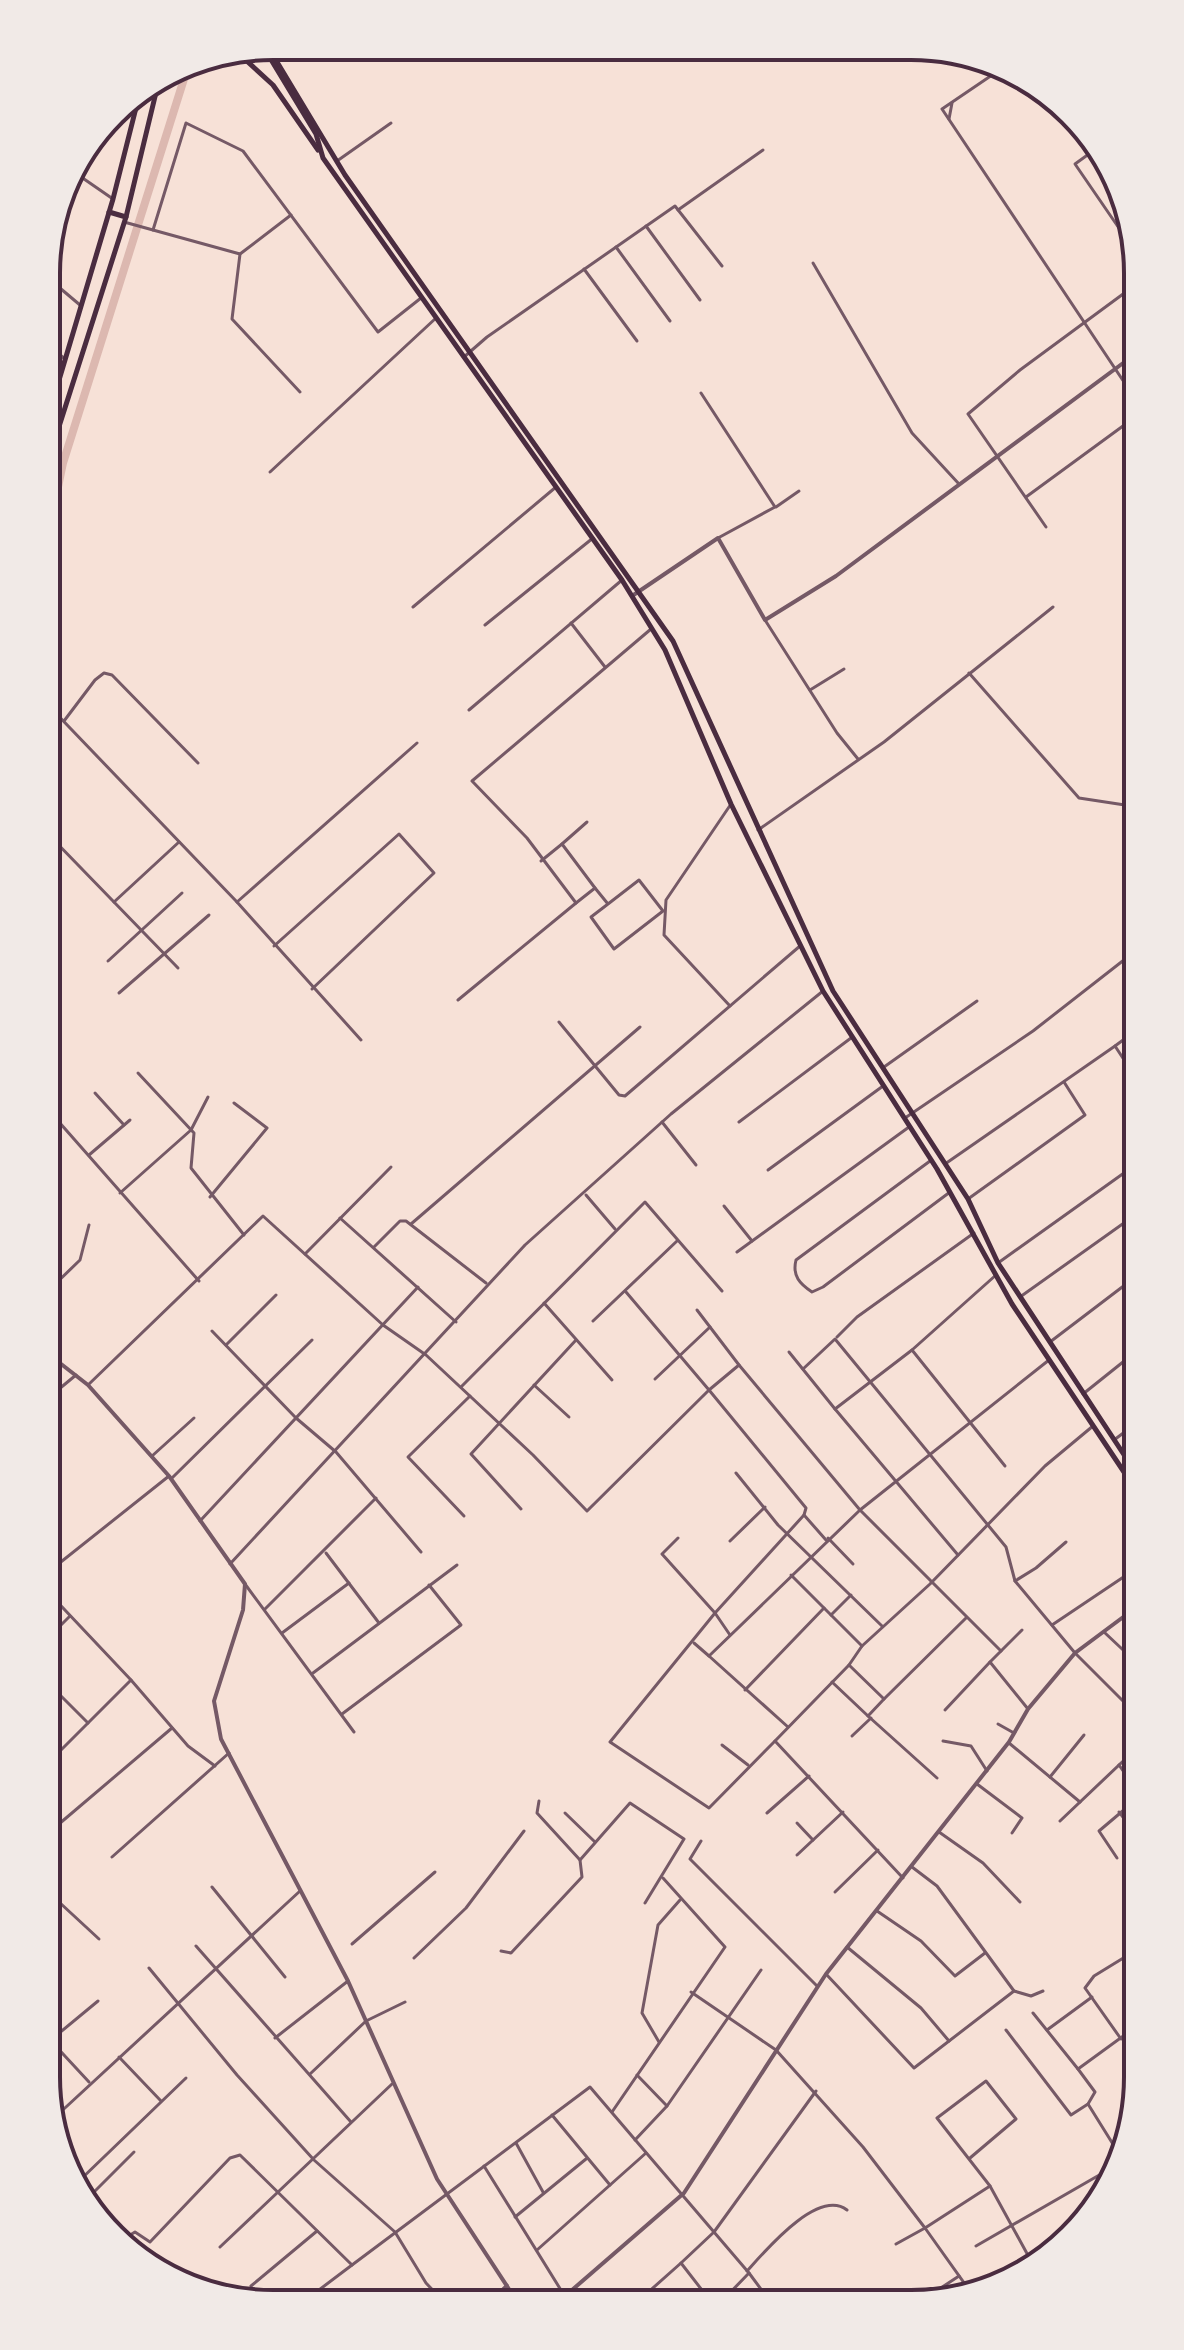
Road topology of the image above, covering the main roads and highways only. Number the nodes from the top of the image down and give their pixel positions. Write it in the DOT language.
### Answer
graph roads {
  1 [pos="273,60"];
  2 [pos="274,60"];
  3 [pos="247,62"];
  4 [pos="155,96"];
  5 [pos="135,111"];
  6 [pos="336,158"];
  7 [pos="325,160"];
  8 [pos="109,212"];
  9 [pos="125,220"];
  10 [pos="60,376"];
  11 [pos="60,423"];
  12 [pos="1124,1455"];
  13 [pos="1124,1472"];
  1 -- 7 [label="main road"];
  2 -- 6 [label="main road"];
  3 -- 7 [label="main road"];
  4 -- 9 [label="main road"];
  5 -- 8 [label="main road"];
  6 -- 7 [label="main road"];
  6 -- 12 [label="main road"];
  7 -- 13 [label="main road"];
  8 -- 9 [label="main road"];
  8 -- 10 [label="main road"];
  9 -- 11 [label="main road"];
}
